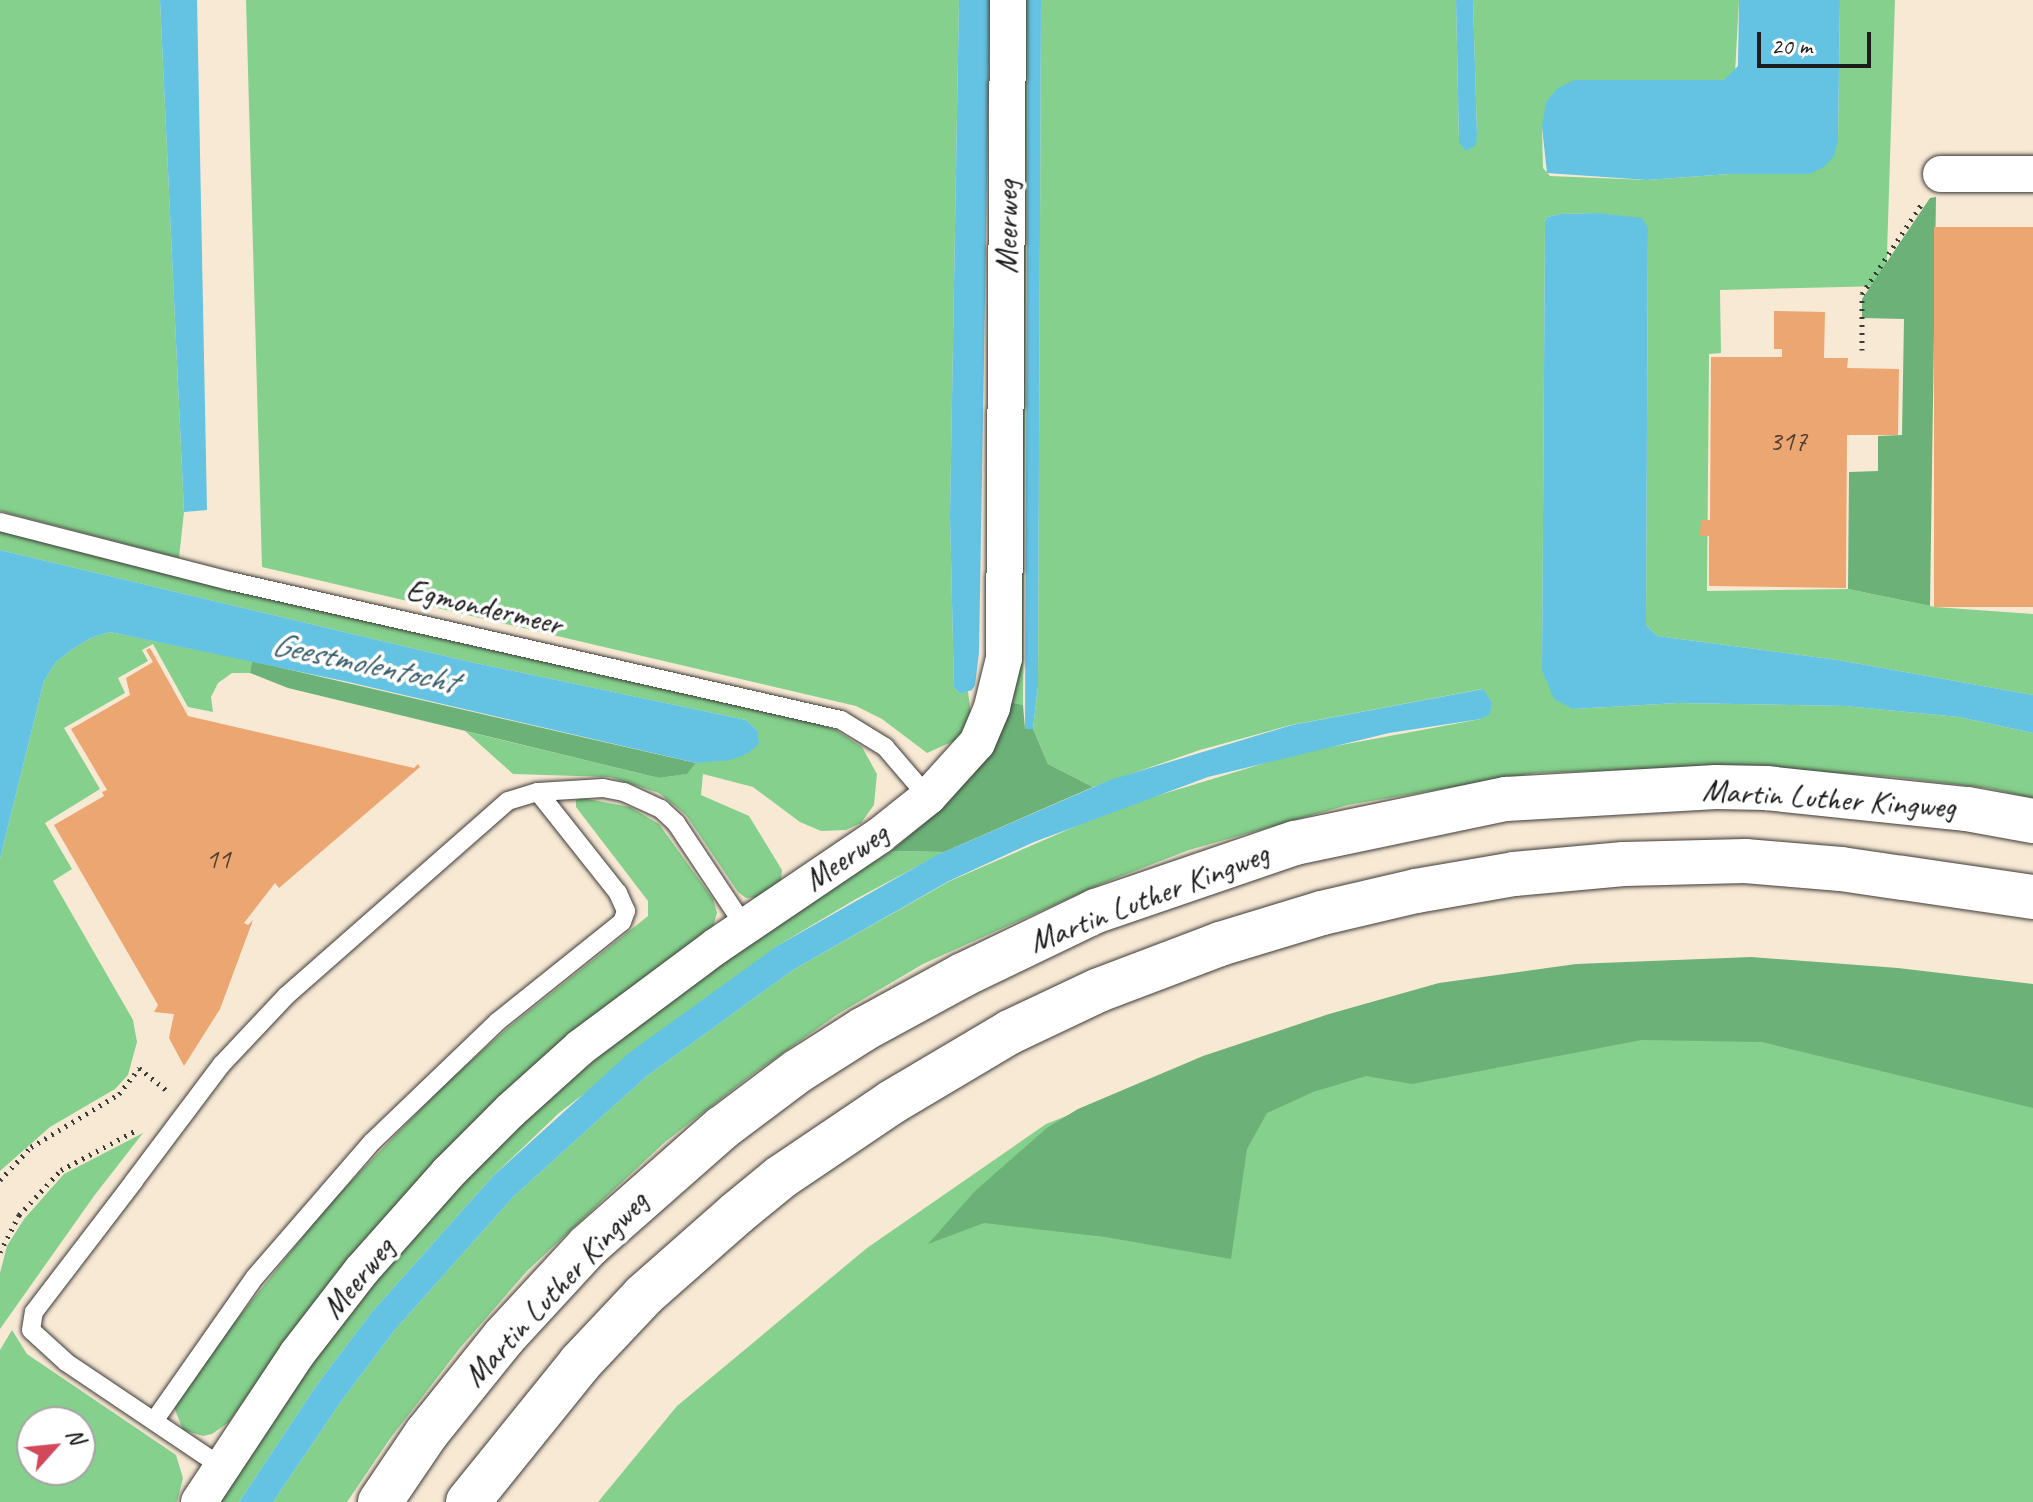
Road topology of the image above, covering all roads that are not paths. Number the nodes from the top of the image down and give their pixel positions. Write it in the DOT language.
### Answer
graph roads {
  1 [pos="1008,0"];
  2 [pos="1941,174"];
  3 [pos="2033,174"];
  4 [pos="0,522"];
  5 [pos="538,792"];
  6 [pos="928,797"];
  7 [pos="2033,821"];
  8 [pos="2033,897"];
  9 [pos="745,927"];
  10 [pos="154,1421"];
  11 [pos="222,1467"];
  12 [pos="199,1502"];
  13 [pos="380,1502"];
  14 [pos="468,1502"];
  1 -- 6 [label="street, Meerweg"];
  2 -- 3 [label="street"];
  4 -- 6 [label="lane, Egmondermeer"];
  5 -- 9 [label="lane"];
  5 -- 10 [label="lane"];
  5 -- 10 [label="lane"];
  6 -- 9 [label="street, Meerweg"];
  7 -- 13 [label="highway, Martin Luther Kingweg"];
  8 -- 14 [label="highway"];
  9 -- 11 [label="street, Meerweg"];
  10 -- 11 [label="lane"];
  11 -- 12 [label="street, Meerweg"];
}
